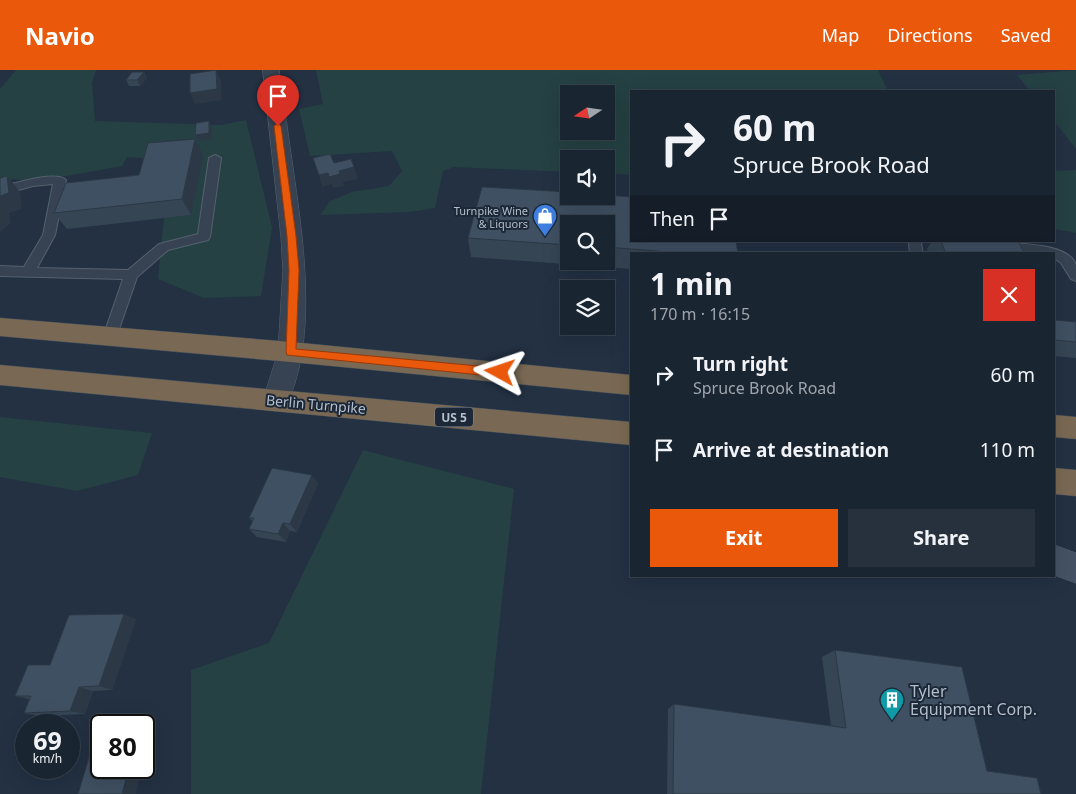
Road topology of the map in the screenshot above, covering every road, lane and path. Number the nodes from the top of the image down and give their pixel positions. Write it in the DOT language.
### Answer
graph roads {
  1 [pos="271,70"];
  2 [pos="215,158"];
  3 [pos="0,192"];
  4 [pos="985,245"];
  5 [pos="1053,252"];
  6 [pos="1055,253"];
  7 [pos="0,271"];
  8 [pos="28,272"];
  9 [pos="131,275"];
  10 [pos="1076,276"];
  11 [pos="0,327"];
  12 [pos="110,337"];
  13 [pos="291,352"];
  14 [pos="0,375"];
  15 [pos="630,385"];
  16 [pos="276,400"];
  17 [pos="1055,426"];
  18 [pos="1076,428"];
  19 [pos="630,434"];
  20 [pos="1055,481"];
  21 [pos="1076,483"];
  22 [pos="1055,560"];
  23 [pos="1076,568"];
  1 -- 13 [label="street"];
  2 -- 9 [label="lane"];
  3 -- 8 [label="lane"];
  4 -- 5 [label="lane"];
  6 -- 10 [label="lane"];
  7 -- 8 [label="lane"];
  8 -- 9 [label="lane"];
  9 -- 12 [label="lane"];
  11 -- 12 [label="highway"];
  12 -- 13 [label="highway"];
  13 -- 15 [label="highway"];
  13 -- 16 [label="street"];
  14 -- 16 [label="highway, Berlin Turnpike / US 5"];
  16 -- 19 [label="highway, Berlin Turnpike / US 5"];
  17 -- 18 [label="highway"];
  20 -- 21 [label="highway"];
  22 -- 23 [label="street"];
}
